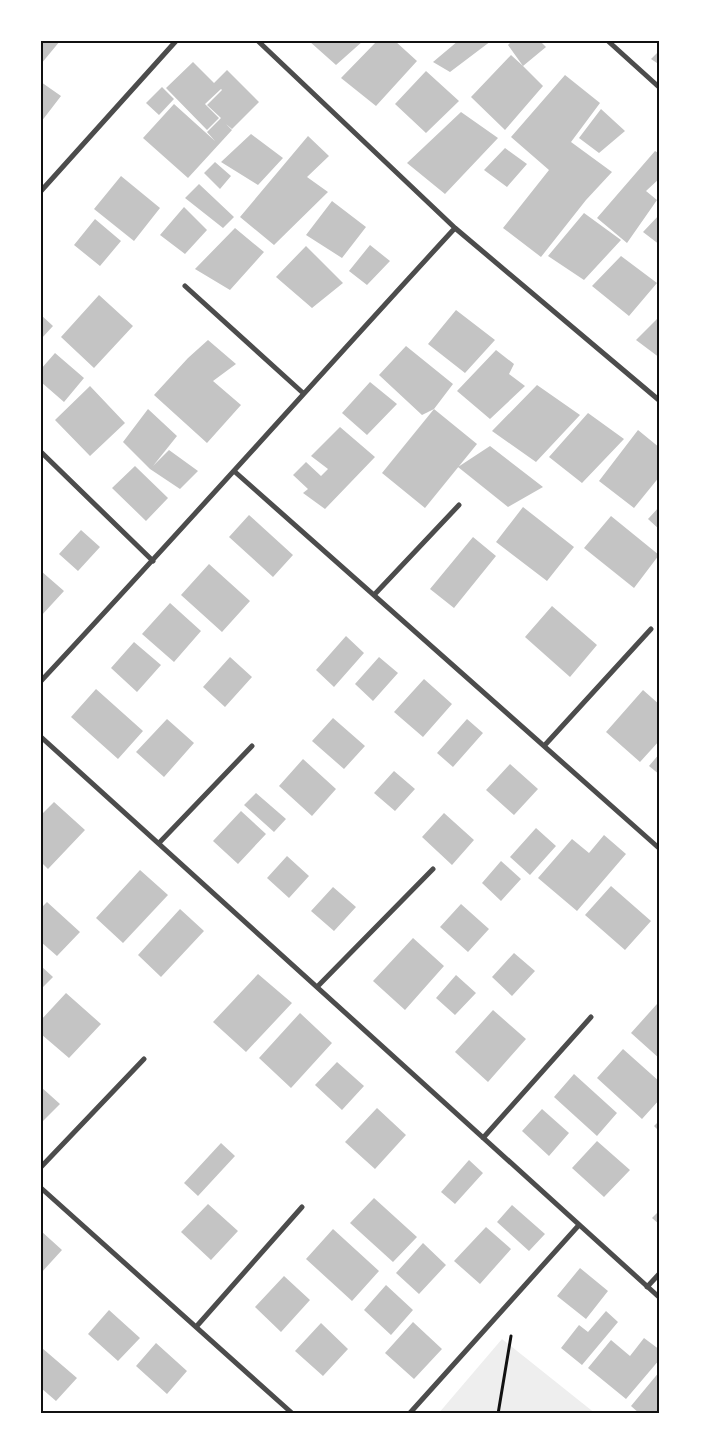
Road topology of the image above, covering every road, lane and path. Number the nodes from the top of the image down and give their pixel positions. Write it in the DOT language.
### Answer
graph roads {
  1 [pos="176,41"];
  2 [pos="258,41"];
  3 [pos="608,41"];
  4 [pos="660,88"];
  5 [pos="44,184"];
  6 [pos="41,191"];
  7 [pos="455,228"];
  8 [pos="185,286"];
  9 [pos="303,393"];
  10 [pos="660,401"];
  11 [pos="41,452"];
  12 [pos="234,471"];
  13 [pos="459,505"];
  14 [pos="152,561"];
  15 [pos="374,595"];
  16 [pos="651,629"];
  17 [pos="41,681"];
  18 [pos="41,737"];
  19 [pos="252,746"];
  20 [pos="544,746"];
  21 [pos="159,844"];
  22 [pos="660,849"];
  23 [pos="433,869"];
  24 [pos="317,987"];
  25 [pos="591,1017"];
  26 [pos="144,1059"];
  27 [pos="483,1138"];
  28 [pos="41,1167"];
  29 [pos="41,1188"];
  30 [pos="302,1207"];
  31 [pos="579,1225"];
  32 [pos="660,1272"];
  33 [pos="647,1286"];
  34 [pos="519,1292"];
  35 [pos="660,1298"];
  36 [pos="196,1327"];
  37 [pos="293,1414"];
  38 [pos="409,1414"];
  39 [pos="498,1414"];
  1 -- 5 [label="street"];
  2 -- 7 [label="street"];
  3 -- 4 [label="street"];
  5 -- 6 [label="street"];
  7 -- 9 [label="street"];
  7 -- 10 [label="street"];
  8 -- 9 [label="street"];
  9 -- 12 [label="street"];
  11 -- 14 [label="street"];
  12 -- 14 [label="street"];
  12 -- 15 [label="street"];
  13 -- 15 [label="street"];
  14 -- 17 [label="street"];
  15 -- 20 [label="street"];
  16 -- 20 [label="street"];
  18 -- 21 [label="street"];
  19 -- 21 [label="street"];
  20 -- 22 [label="street"];
  21 -- 24 [label="street"];
  23 -- 24 [label="street"];
  24 -- 27 [label="street"];
  25 -- 27 [label="street"];
  26 -- 28 [label="street"];
  27 -- 31 [label="street"];
  29 -- 36 [label="street"];
  30 -- 36 [label="street"];
  31 -- 33 [label="street"];
  31 -- 34 [label="street"];
  32 -- 33 [label="street"];
  33 -- 35 [label="street"];
  34 -- 38 [label="street"];
  34 -- 39 [label="path"];
  36 -- 37 [label="street"];
}
